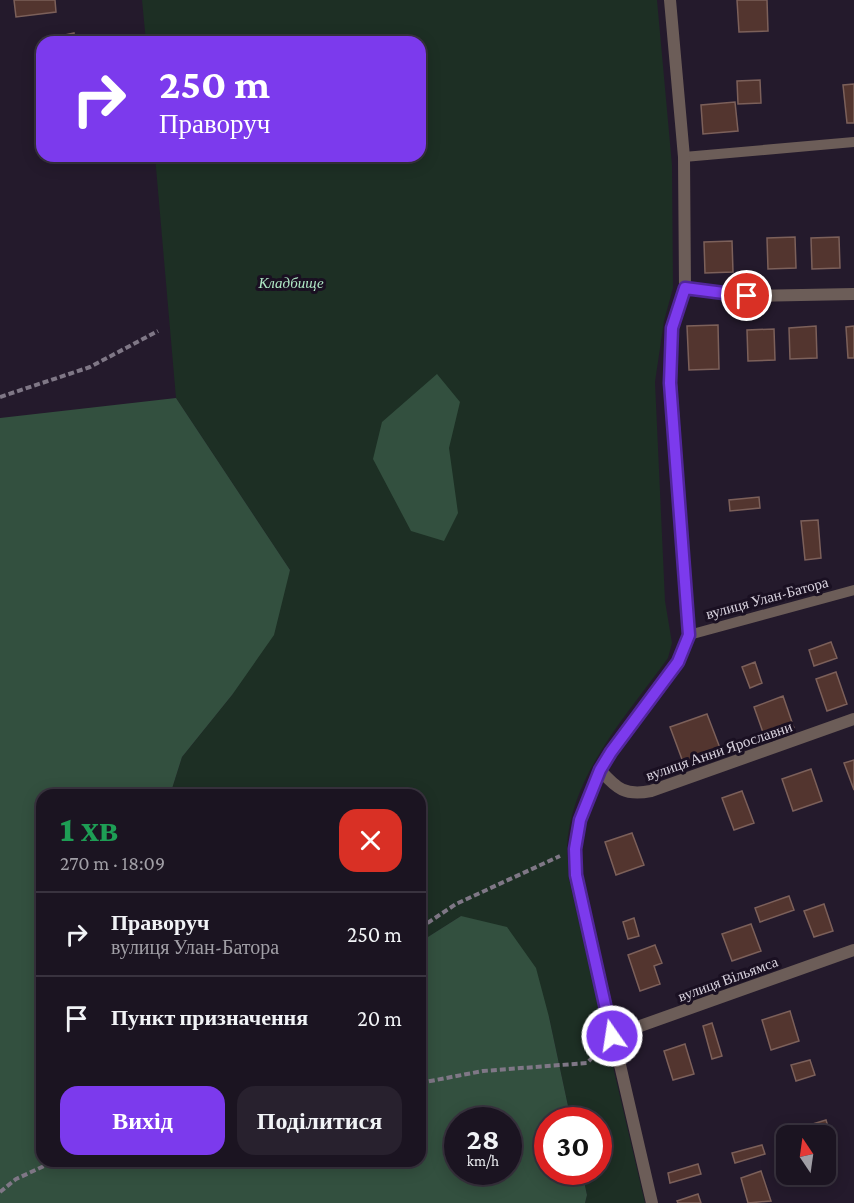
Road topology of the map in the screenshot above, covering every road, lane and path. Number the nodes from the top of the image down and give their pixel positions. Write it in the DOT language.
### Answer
graph roads {
  1 [pos="670,0"];
  2 [pos="854,142"];
  3 [pos="684,157"];
  4 [pos="685,288"];
  5 [pos="854,294"];
  6 [pos="158,331"];
  7 [pos="0,397"];
  8 [pos="854,590"];
  9 [pos="689,635"];
  10 [pos="854,719"];
  11 [pos="600,770"];
  12 [pos="575,849"];
  13 [pos="426,924"];
  14 [pos="854,950"];
  15 [pos="612,1036"];
  16 [pos="426,1082"];
  17 [pos="42,1167"];
  18 [pos="0,1192"];
  19 [pos="652,1203"];
  1 -- 3 [label="street"];
  2 -- 3 [label="lane"];
  3 -- 4 [label="street"];
  4 -- 5 [label="street"];
  4 -- 9 [label="street"];
  6 -- 7 [label="path"];
  8 -- 9 [label="lane, вулиця Улан-Батора"];
  9 -- 11 [label="street"];
  10 -- 11 [label="street, вулиця Анни Ярославни"];
  11 -- 12 [label="street"];
  12 -- 13 [label="path"];
  12 -- 15 [label="street"];
  14 -- 15 [label="street, вулиця Вільямса"];
  15 -- 16 [label="path"];
  15 -- 19 [label="street"];
  17 -- 18 [label="path"];
}
